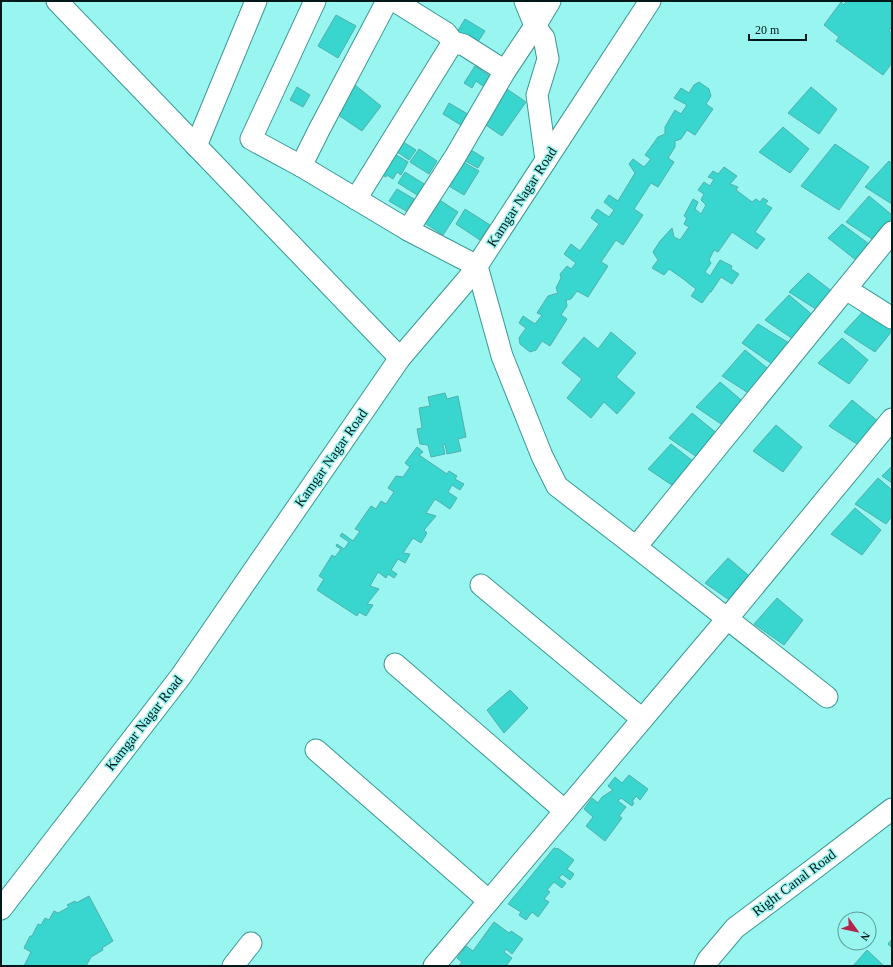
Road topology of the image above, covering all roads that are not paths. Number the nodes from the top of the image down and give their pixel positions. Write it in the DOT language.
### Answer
graph roads {
  1 [pos="57,1"];
  2 [pos="256,1"];
  3 [pos="315,1"];
  4 [pos="388,1"];
  5 [pos="395,1"];
  6 [pos="525,1"];
  7 [pos="550,1"];
  8 [pos="650,1"];
  9 [pos="535,26"];
  10 [pos="453,42"];
  11 [pos="505,71"];
  12 [pos="196,146"];
  13 [pos="546,160"];
  14 [pos="301,166"];
  15 [pos="356,200"];
  16 [pos="408,230"];
  17 [pos="892,232"];
  18 [pos="477,266"];
  19 [pos="846,289"];
  20 [pos="892,318"];
  21 [pos="400,358"];
  22 [pos="892,419"];
  23 [pos="636,547"];
  24 [pos="481,585"];
  25 [pos="727,619"];
  26 [pos="395,664"];
  27 [pos="827,697"];
  28 [pos="642,719"];
  29 [pos="316,750"];
  30 [pos="892,809"];
  31 [pos="565,811"];
  32 [pos="489,901"];
  33 [pos="1,909"];
  34 [pos="251,943"];
  35 [pos="233,966"];
  36 [pos="434,966"];
  37 [pos="705,966"];
  1 -- 12 [label="street"];
  2 -- 12 [label="street"];
  3 -- 14 [label="street"];
  4 -- 14 [label="street"];
  5 -- 10 [label="street"];
  6 -- 9 [label="street"];
  7 -- 9 [label="street"];
  8 -- 13 [label="street, Kamgar Nagar Road"];
  9 -- 11 [label="street"];
  9 -- 13 [label="street"];
  10 -- 11 [label="street"];
  10 -- 15 [label="street"];
  11 -- 16 [label="street"];
  12 -- 21 [label="street"];
  13 -- 18 [label="street, Kamgar Nagar Road"];
  14 -- 15 [label="street"];
  15 -- 16 [label="street"];
  16 -- 18 [label="street"];
  17 -- 19 [label="street"];
  18 -- 21 [label="street, Kamgar Nagar Road"];
  18 -- 23 [label="street"];
  19 -- 20 [label="street"];
  19 -- 23 [label="street"];
  21 -- 33 [label="street, Kamgar Nagar Road"];
  22 -- 25 [label="street"];
  23 -- 25 [label="street"];
  24 -- 28 [label="street"];
  25 -- 27 [label="street"];
  25 -- 28 [label="street"];
  26 -- 31 [label="street"];
  28 -- 31 [label="street"];
  29 -- 32 [label="street"];
  30 -- 37 [label="street, Right Canal Road"];
  31 -- 32 [label="street"];
  32 -- 36 [label="street"];
  34 -- 35 [label="street"];
}
